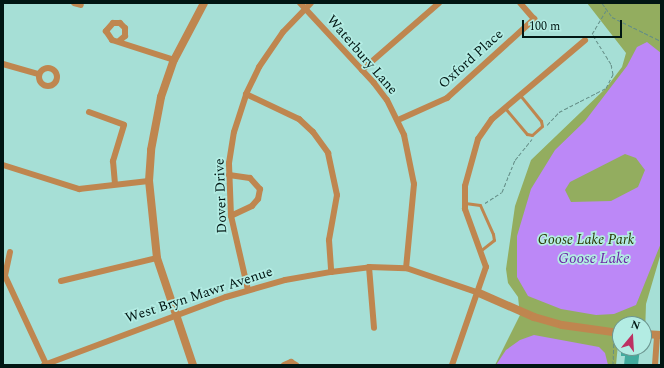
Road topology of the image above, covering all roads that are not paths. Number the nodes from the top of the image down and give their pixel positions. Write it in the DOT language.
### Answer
graph roads {
  1 [pos="74,3"];
  2 [pos="204,3"];
  3 [pos="300,3"];
  4 [pos="311,3"];
  5 [pos="439,3"];
  6 [pos="520,3"];
  7 [pos="81,5"];
  8 [pos="305,8"];
  9 [pos="586,40"];
  10 [pos="120,41"];
  11 [pos="174,60"];
  12 [pos="3,64"];
  13 [pos="362,70"];
  14 [pos="39,74"];
  15 [pos="246,94"];
  16 [pos="520,95"];
  17 [pos="505,108"];
  18 [pos="89,112"];
  19 [pos="398,120"];
  20 [pos="3,165"];
  21 [pos="229,175"];
  22 [pos="149,181"];
  23 [pos="115,183"];
  24 [pos="465,203"];
  25 [pos="231,216"];
  26 [pos="481,250"];
  27 [pos="10,252"];
  28 [pos="157,258"];
  29 [pos="369,267"];
  30 [pos="406,268"];
  31 [pos="331,272"];
  32 [pos="61,281"];
  33 [pos="248,290"];
  34 [pos="479,293"];
  35 [pos="175,315"];
  36 [pos="374,328"];
  37 [pos="612,331"];
  38 [pos="659,334"];
  39 [pos="45,365"];
  40 [pos="193,365"];
  41 [pos="284,365"];
  42 [pos="296,365"];
  43 [pos="452,365"];
  44 [pos="655,365"];
  1 -- 7 [label="street"];
  2 -- 11 [label="street"];
  3 -- 8 [label="street, Waterbury Lane"];
  4 -- 8 [label="street, Dover Drive"];
  5 -- 13 [label="street"];
  6 -- 19 [label="street, Oxford Place"];
  8 -- 13 [label="street, Waterbury Lane"];
  8 -- 15 [label="street, Dover Drive"];
  9 -- 16 [label="street"];
  10 -- 11 [label="street"];
  11 -- 22 [label="street"];
  12 -- 14 [label="street"];
  13 -- 19 [label="street, Waterbury Lane"];
  15 -- 21 [label="street, Dover Drive"];
  15 -- 31 [label="street"];
  16 -- 17 [label="street"];
  16 -- 17 [label="lane"];
  17 -- 24 [label="street"];
  18 -- 23 [label="street"];
  19 -- 30 [label="street, Waterbury Lane"];
  20 -- 23 [label="street"];
  21 -- 25 [label="street, Dover Drive"];
  21 -- 25 [label="street"];
  22 -- 23 [label="street"];
  22 -- 28 [label="street"];
  24 -- 26 [label="street"];
  24 -- 26 [label="lane"];
  25 -- 33 [label="street, Dover Drive"];
  26 -- 34 [label="street"];
  27 -- 39 [label="street"];
  28 -- 32 [label="street"];
  28 -- 35 [label="street"];
  29 -- 30 [label="street, West Bryn Mawr Avenue"];
  29 -- 31 [label="street, West Bryn Mawr Avenue"];
  29 -- 36 [label="street"];
  30 -- 34 [label="street, West Bryn Mawr Avenue"];
  31 -- 33 [label="street, West Bryn Mawr Avenue"];
  33 -- 35 [label="street, West Bryn Mawr Avenue"];
  34 -- 37 [label="street, West Bryn Mawr Avenue"];
  34 -- 43 [label="street"];
  35 -- 39 [label="street, West Bryn Mawr Avenue"];
  35 -- 40 [label="street"];
  38 -- 44 [label="street"];
  41 -- 42 [label="street"];
}
